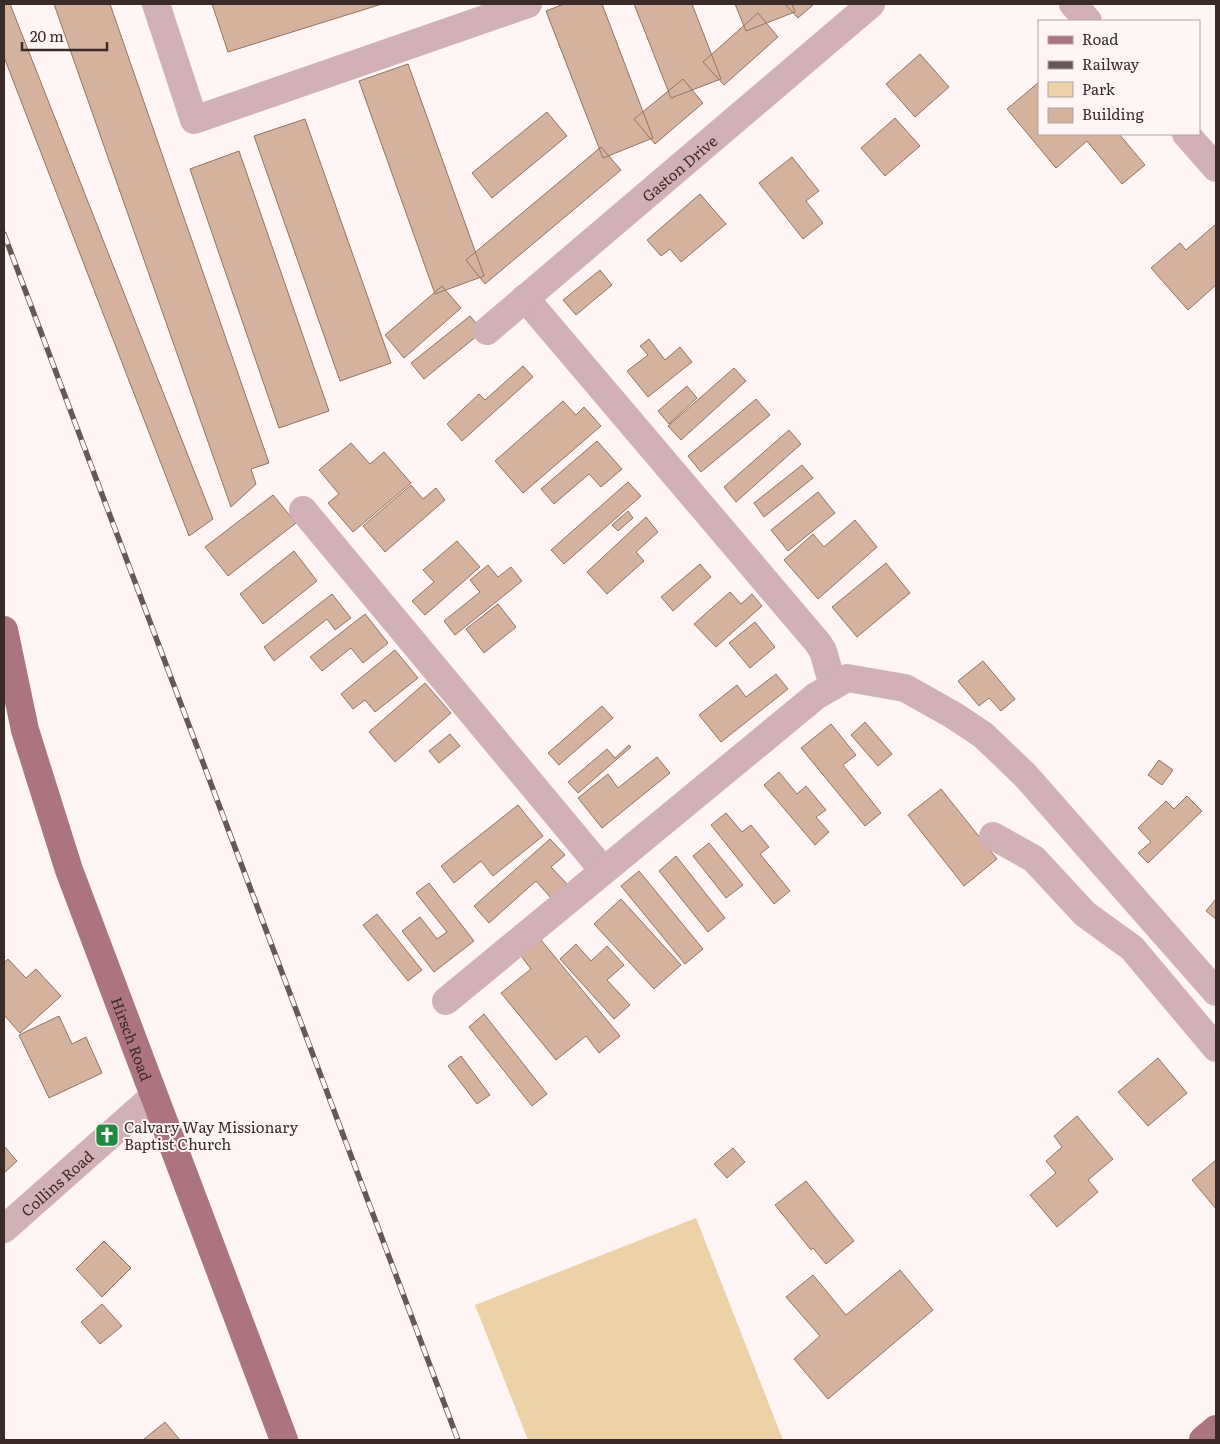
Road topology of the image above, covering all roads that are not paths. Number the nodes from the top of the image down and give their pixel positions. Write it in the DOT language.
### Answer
graph roads {
  1 [pos="156,4"];
  2 [pos="528,4"];
  3 [pos="871,4"];
  4 [pos="1073,4"];
  5 [pos="1087,20"];
  6 [pos="1187,135"];
  7 [pos="1216,168"];
  8 [pos="525,298"];
  9 [pos="486,331"];
  10 [pos="303,510"];
  11 [pos="4,630"];
  12 [pos="833,686"];
  13 [pos="993,836"];
  14 [pos="603,870"];
  15 [pos="1216,992"];
  16 [pos="446,1001"];
  17 [pos="1216,1048"];
  18 [pos="153,1097"];
  19 [pos="4,1229"];
  20 [pos="1216,1429"];
  21 [pos="284,1440"];
  22 [pos="1203,1440"];
  1 -- 2 [label="street"];
  3 -- 8 [label="street, Gaston Drive"];
  4 -- 5 [label="street"];
  6 -- 7 [label="street"];
  8 -- 9 [label="street, Gaston Drive"];
  8 -- 12 [label="street"];
  10 -- 14 [label="street"];
  11 -- 18 [label="main road, Hirsch Road"];
  12 -- 14 [label="street"];
  12 -- 15 [label="street"];
  13 -- 17 [label="street"];
  14 -- 16 [label="street"];
  18 -- 19 [label="street, Collins Road"];
  18 -- 21 [label="main road, Hirsch Road"];
  20 -- 22 [label="main road"];
}
